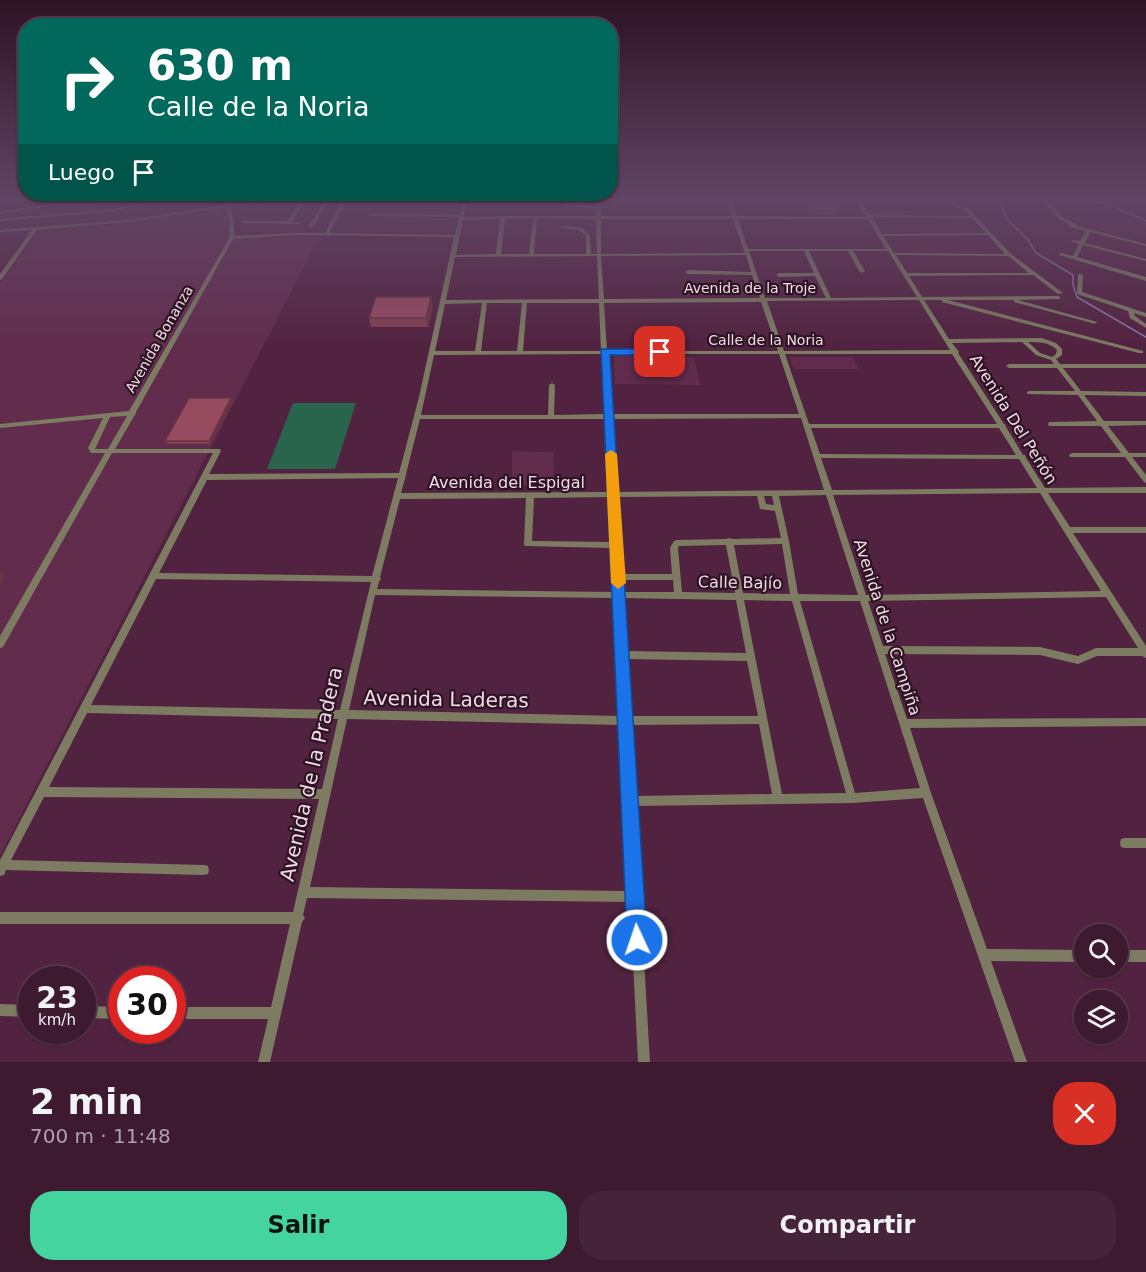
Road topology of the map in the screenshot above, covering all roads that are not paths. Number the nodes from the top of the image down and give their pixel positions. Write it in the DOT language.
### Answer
graph roads {
  1 [pos="20,250"];
  2 [pos="225,250"];
  3 [pos="455,250"];
  4 [pos="499,250"];
  5 [pos="532,250"];
  6 [pos="589,250"];
  7 [pos="599,250"];
  8 [pos="806,250"];
  9 [pos="850,250"];
  10 [pos="1004,250"];
  11 [pos="1079,250"];
  12 [pos="1107,250"];
  13 [pos="746,252"];
  14 [pos="891,252"];
  15 [pos="1060,254"];
  16 [pos="1009,255"];
  17 [pos="453,256"];
  18 [pos="498,256"];
  19 [pos="531,256"];
  20 [pos="589,256"];
  21 [pos="599,256"];
  22 [pos="1074,258"];
  23 [pos="1146,260"];
  24 [pos="688,272"];
  25 [pos="862,272"];
  26 [pos="754,274"];
  27 [pos="817,274"];
  28 [pos="1033,274"];
  29 [pos="779,275"];
  30 [pos="905,275"];
  31 [pos="1080,275"];
  32 [pos="0,278"];
  33 [pos="1146,279"];
  34 [pos="920,298"];
  35 [pos="931,298"];
  36 [pos="1006,298"];
  37 [pos="829,299"];
  38 [pos="763,300"];
  39 [pos="485,301"];
  40 [pos="525,301"];
  41 [pos="602,301"];
  42 [pos="443,302"];
  43 [pos="1131,310"];
  44 [pos="1146,315"];
  45 [pos="1094,322"];
  46 [pos="1146,326"];
  47 [pos="948,341"];
  48 [pos="1024,341"];
  49 [pos="477,352"];
  50 [pos="520,352"];
  51 [pos="605,352"];
  52 [pos="781,352"];
  53 [pos="956,352"];
  54 [pos="1141,352"];
  55 [pos="432,353"];
  56 [pos="1053,359"];
  57 [pos="1009,366"];
  58 [pos="1058,366"];
  59 [pos="1146,366"];
  60 [pos="552,385"];
  61 [pos="1029,393"];
  62 [pos="1080,393"];
  63 [pos="1146,394"];
  64 [pos="133,413"];
  65 [pos="551,414"];
  66 [pos="108,415"];
  67 [pos="610,416"];
  68 [pos="803,416"];
  69 [pos="417,417"];
  70 [pos="1101,423"];
  71 [pos="1146,423"];
  72 [pos="1051,424"];
  73 [pos="0,426"];
  74 [pos="806,426"];
  75 [pos="1004,426"];
  76 [pos="111,451"];
  77 [pos="1072,455"];
  78 [pos="1127,455"];
  79 [pos="1146,455"];
  80 [pos="817,456"];
  81 [pos="1023,457"];
  82 [pos="403,475"];
  83 [pos="204,477"];
  84 [pos="1146,480"];
  85 [pos="1146,490"];
  86 [pos="1045,493"];
  87 [pos="829,494"];
  88 [pos="760,495"];
  89 [pos="775,495"];
  90 [pos="397,496"];
  91 [pos="530,496"];
  92 [pos="613,496"];
  93 [pos="777,507"];
  94 [pos="1068,530"];
  95 [pos="1146,530"];
  96 [pos="729,541"];
  97 [pos="785,541"];
  98 [pos="616,546"];
  99 [pos="153,576"];
  100 [pos="618,577"];
  101 [pos="676,577"];
  102 [pos="377,579"];
  103 [pos="372,592"];
  104 [pos="1108,594"];
  105 [pos="619,595"];
  106 [pos="678,596"];
  107 [pos="738,597"];
  108 [pos="795,598"];
  109 [pos="862,598"];
  110 [pos="0,644"];
  111 [pos="880,650"];
  112 [pos="1145,653"];
  113 [pos="623,655"];
  114 [pos="750,657"];
  115 [pos="85,709"];
  116 [pos="344,715"];
  117 [pos="762,720"];
  118 [pos="626,721"];
  119 [pos="1146,723"];
  120 [pos="904,724"];
  121 [pos="41,792"];
  122 [pos="926,793"];
  123 [pos="326,794"];
  124 [pos="852,798"];
  125 [pos="778,799"];
  126 [pos="630,801"];
  127 [pos="1125,843"];
  128 [pos="1146,843"];
  129 [pos="2,868"];
  130 [pos="204,870"];
  131 [pos="304,892"];
  132 [pos="635,897"];
  133 [pos="0,918"];
  134 [pos="299,918"];
  135 [pos="984,955"];
  136 [pos="1074,956"];
  137 [pos="1128,956"];
  138 [pos="1146,956"];
  139 [pos="0,1010"];
  140 [pos="18,1011"];
  141 [pos="186,1012"];
  142 [pos="275,1013"];
  143 [pos="264,1062"];
  144 [pos="644,1062"];
  145 [pos="1022,1062"];
  1 -- 32 [label="street"];
  2 -- 64 [label="street, Avenida Bonanza"];
  3 -- 17 [label="street"];
  4 -- 18 [label="street"];
  5 -- 19 [label="street"];
  6 -- 20 [label="street"];
  7 -- 21 [label="street"];
  8 -- 9 [label="street"];
  8 -- 13 [label="street"];
  8 -- 27 [label="street"];
  9 -- 14 [label="street"];
  9 -- 25 [label="street"];
  10 -- 16 [label="street"];
  11 -- 22 [label="street"];
  12 -- 23 [label="street"];
  13 -- 21 [label="street"];
  13 -- 26 [label="street, Avenida de la Campiña"];
  14 -- 16 [label="street"];
  14 -- 30 [label="street, Avenida Del Peñón"];
  15 -- 22 [label="street"];
  16 -- 28 [label="street"];
  17 -- 18 [label="street"];
  17 -- 42 [label="street"];
  18 -- 19 [label="street"];
  19 -- 20 [label="street"];
  20 -- 21 [label="street"];
  21 -- 41 [label="street"];
  22 -- 33 [label="street"];
  24 -- 26 [label="street"];
  26 -- 38 [label="street, Avenida de la Campiña"];
  27 -- 29 [label="street"];
  27 -- 37 [label="street"];
  28 -- 30 [label="street"];
  28 -- 36 [label="street, Avenida de la Troje"];
  30 -- 34 [label="street, Avenida Del Peñón"];
  31 -- 43 [label="street"];
  34 -- 35 [label="street, Avenida de la Troje"];
  34 -- 37 [label="street, Avenida de la Troje"];
  34 -- 47 [label="street, Avenida Del Peñón"];
  35 -- 36 [label="street, Avenida de la Troje"];
  35 -- 54 [label="street"];
  36 -- 45 [label="street"];
  37 -- 38 [label="street, Avenida de la Troje"];
  38 -- 41 [label="street, Avenida de la Troje"];
  38 -- 52 [label="street, Avenida de la Campiña"];
  39 -- 40 [label="street, Avenida de la Troje"];
  39 -- 42 [label="street, Avenida de la Troje"];
  39 -- 49 [label="street"];
  40 -- 41 [label="street, Avenida de la Troje"];
  40 -- 50 [label="street"];
  41 -- 51 [label="street"];
  42 -- 55 [label="street"];
  43 -- 44 [label="street"];
  43 -- 46 [label="street"];
  47 -- 48 [label="street"];
  47 -- 53 [label="street, Avenida Del Peñón"];
  48 -- 56 [label="street"];
  48 -- 56 [label="street"];
  49 -- 50 [label="street, Calle de la Noria"];
  49 -- 55 [label="street, Calle de la Noria"];
  50 -- 51 [label="street, Calle de la Noria"];
  51 -- 52 [label="street, Calle de la Noria"];
  51 -- 67 [label="street"];
  52 -- 53 [label="street, Calle de la Noria"];
  52 -- 68 [label="street, Avenida de la Campiña"];
  53 -- 75 [label="street, Avenida Del Peñón"];
  55 -- 69 [label="street"];
  56 -- 58 [label="street"];
  57 -- 58 [label="street"];
  58 -- 59 [label="street"];
  58 -- 62 [label="street"];
  60 -- 65 [label="street"];
  61 -- 62 [label="street"];
  62 -- 63 [label="street"];
  62 -- 70 [label="street"];
  64 -- 66 [label="street"];
  64 -- 76 [label="street, Avenida Bonanza"];
  65 -- 67 [label="street"];
  65 -- 69 [label="street"];
  66 -- 73 [label="street"];
  66 -- 76 [label="street"];
  67 -- 68 [label="street"];
  67 -- 92 [label="street"];
  68 -- 74 [label="street, Avenida de la Campiña"];
  69 -- 82 [label="street"];
  70 -- 71 [label="street"];
  70 -- 72 [label="street"];
  70 -- 78 [label="street"];
  74 -- 75 [label="street"];
  74 -- 80 [label="street, Avenida de la Campiña"];
  75 -- 81 [label="street, Avenida Del Peñón"];
  76 -- 83 [label="street"];
  76 -- 110 [label="street, Avenida Bonanza"];
  77 -- 78 [label="street"];
  78 -- 79 [label="street"];
  78 -- 84 [label="street"];
  80 -- 81 [label="street"];
  80 -- 87 [label="street, Avenida de la Campiña"];
  81 -- 86 [label="street, Avenida Del Peñón"];
  82 -- 83 [label="street"];
  82 -- 90 [label="street"];
  83 -- 99 [label="street"];
  85 -- 86 [label="street, Avenida del Espigal"];
  86 -- 87 [label="street, Avenida del Espigal"];
  86 -- 94 [label="street, Avenida Del Peñón"];
  87 -- 89 [label="street, Avenida del Espigal"];
  87 -- 109 [label="street, Avenida de la Campiña"];
  88 -- 89 [label="street, Avenida del Espigal"];
  88 -- 92 [label="street, Avenida del Espigal"];
  88 -- 93 [label="street"];
  89 -- 93 [label="street"];
  90 -- 91 [label="street, Avenida del Espigal"];
  90 -- 102 [label="street, Avenida de la Pradera"];
  91 -- 92 [label="street, Avenida del Espigal"];
  91 -- 98 [label="street"];
  92 -- 98 [label="street"];
  93 -- 97 [label="street"];
  94 -- 95 [label="street"];
  94 -- 104 [label="street, Avenida Del Peñón"];
  96 -- 97 [label="street"];
  96 -- 101 [label="street"];
  96 -- 107 [label="street"];
  97 -- 108 [label="street"];
  98 -- 100 [label="street"];
  99 -- 102 [label="street"];
  99 -- 115 [label="street"];
  100 -- 101 [label="street"];
  100 -- 105 [label="street"];
  101 -- 106 [label="street"];
  102 -- 103 [label="street, Avenida de la Pradera"];
  103 -- 105 [label="street, Calle Bajío"];
  103 -- 116 [label="street, Avenida de la Pradera"];
  104 -- 109 [label="street, Calle Bajío"];
  104 -- 112 [label="street, Avenida Del Peñón"];
  105 -- 106 [label="street, Calle Bajío"];
  105 -- 113 [label="street"];
  106 -- 107 [label="street, Calle Bajío"];
  107 -- 108 [label="street, Calle Bajío"];
  107 -- 114 [label="street"];
  108 -- 109 [label="street, Calle Bajío"];
  108 -- 124 [label="street"];
  109 -- 111 [label="street, Avenida de la Campiña"];
  111 -- 112 [label="street"];
  111 -- 120 [label="street, Avenida de la Campiña"];
  113 -- 114 [label="street"];
  113 -- 118 [label="street"];
  114 -- 117 [label="street"];
  115 -- 116 [label="street, Avenida Laderas"];
  115 -- 121 [label="street"];
  116 -- 118 [label="street, Avenida Laderas"];
  116 -- 123 [label="street, Avenida de la Pradera"];
  117 -- 118 [label="street, Avenida Laderas"];
  117 -- 125 [label="street"];
  118 -- 126 [label="street"];
  119 -- 120 [label="street"];
  120 -- 122 [label="street, Avenida de la Campiña"];
  121 -- 123 [label="street"];
  121 -- 129 [label="street"];
  122 -- 124 [label="street"];
  122 -- 135 [label="street, Avenida de la Campiña"];
  123 -- 131 [label="street, Avenida de la Pradera"];
  124 -- 125 [label="street"];
  125 -- 126 [label="street"];
  126 -- 132 [label="street"];
  127 -- 128 [label="street"];
  129 -- 130 [label="street"];
  131 -- 132 [label="street"];
  131 -- 134 [label="street, Avenida de la Pradera"];
  132 -- 144 [label="street"];
  133 -- 134 [label="street"];
  134 -- 142 [label="street, Avenida de la Pradera"];
  135 -- 136 [label="street"];
  135 -- 145 [label="street, Avenida de la Campiña"];
  137 -- 138 [label="street"];
  139 -- 140 [label="street"];
  141 -- 142 [label="street"];
  142 -- 143 [label="street, Avenida de la Pradera"];
}
